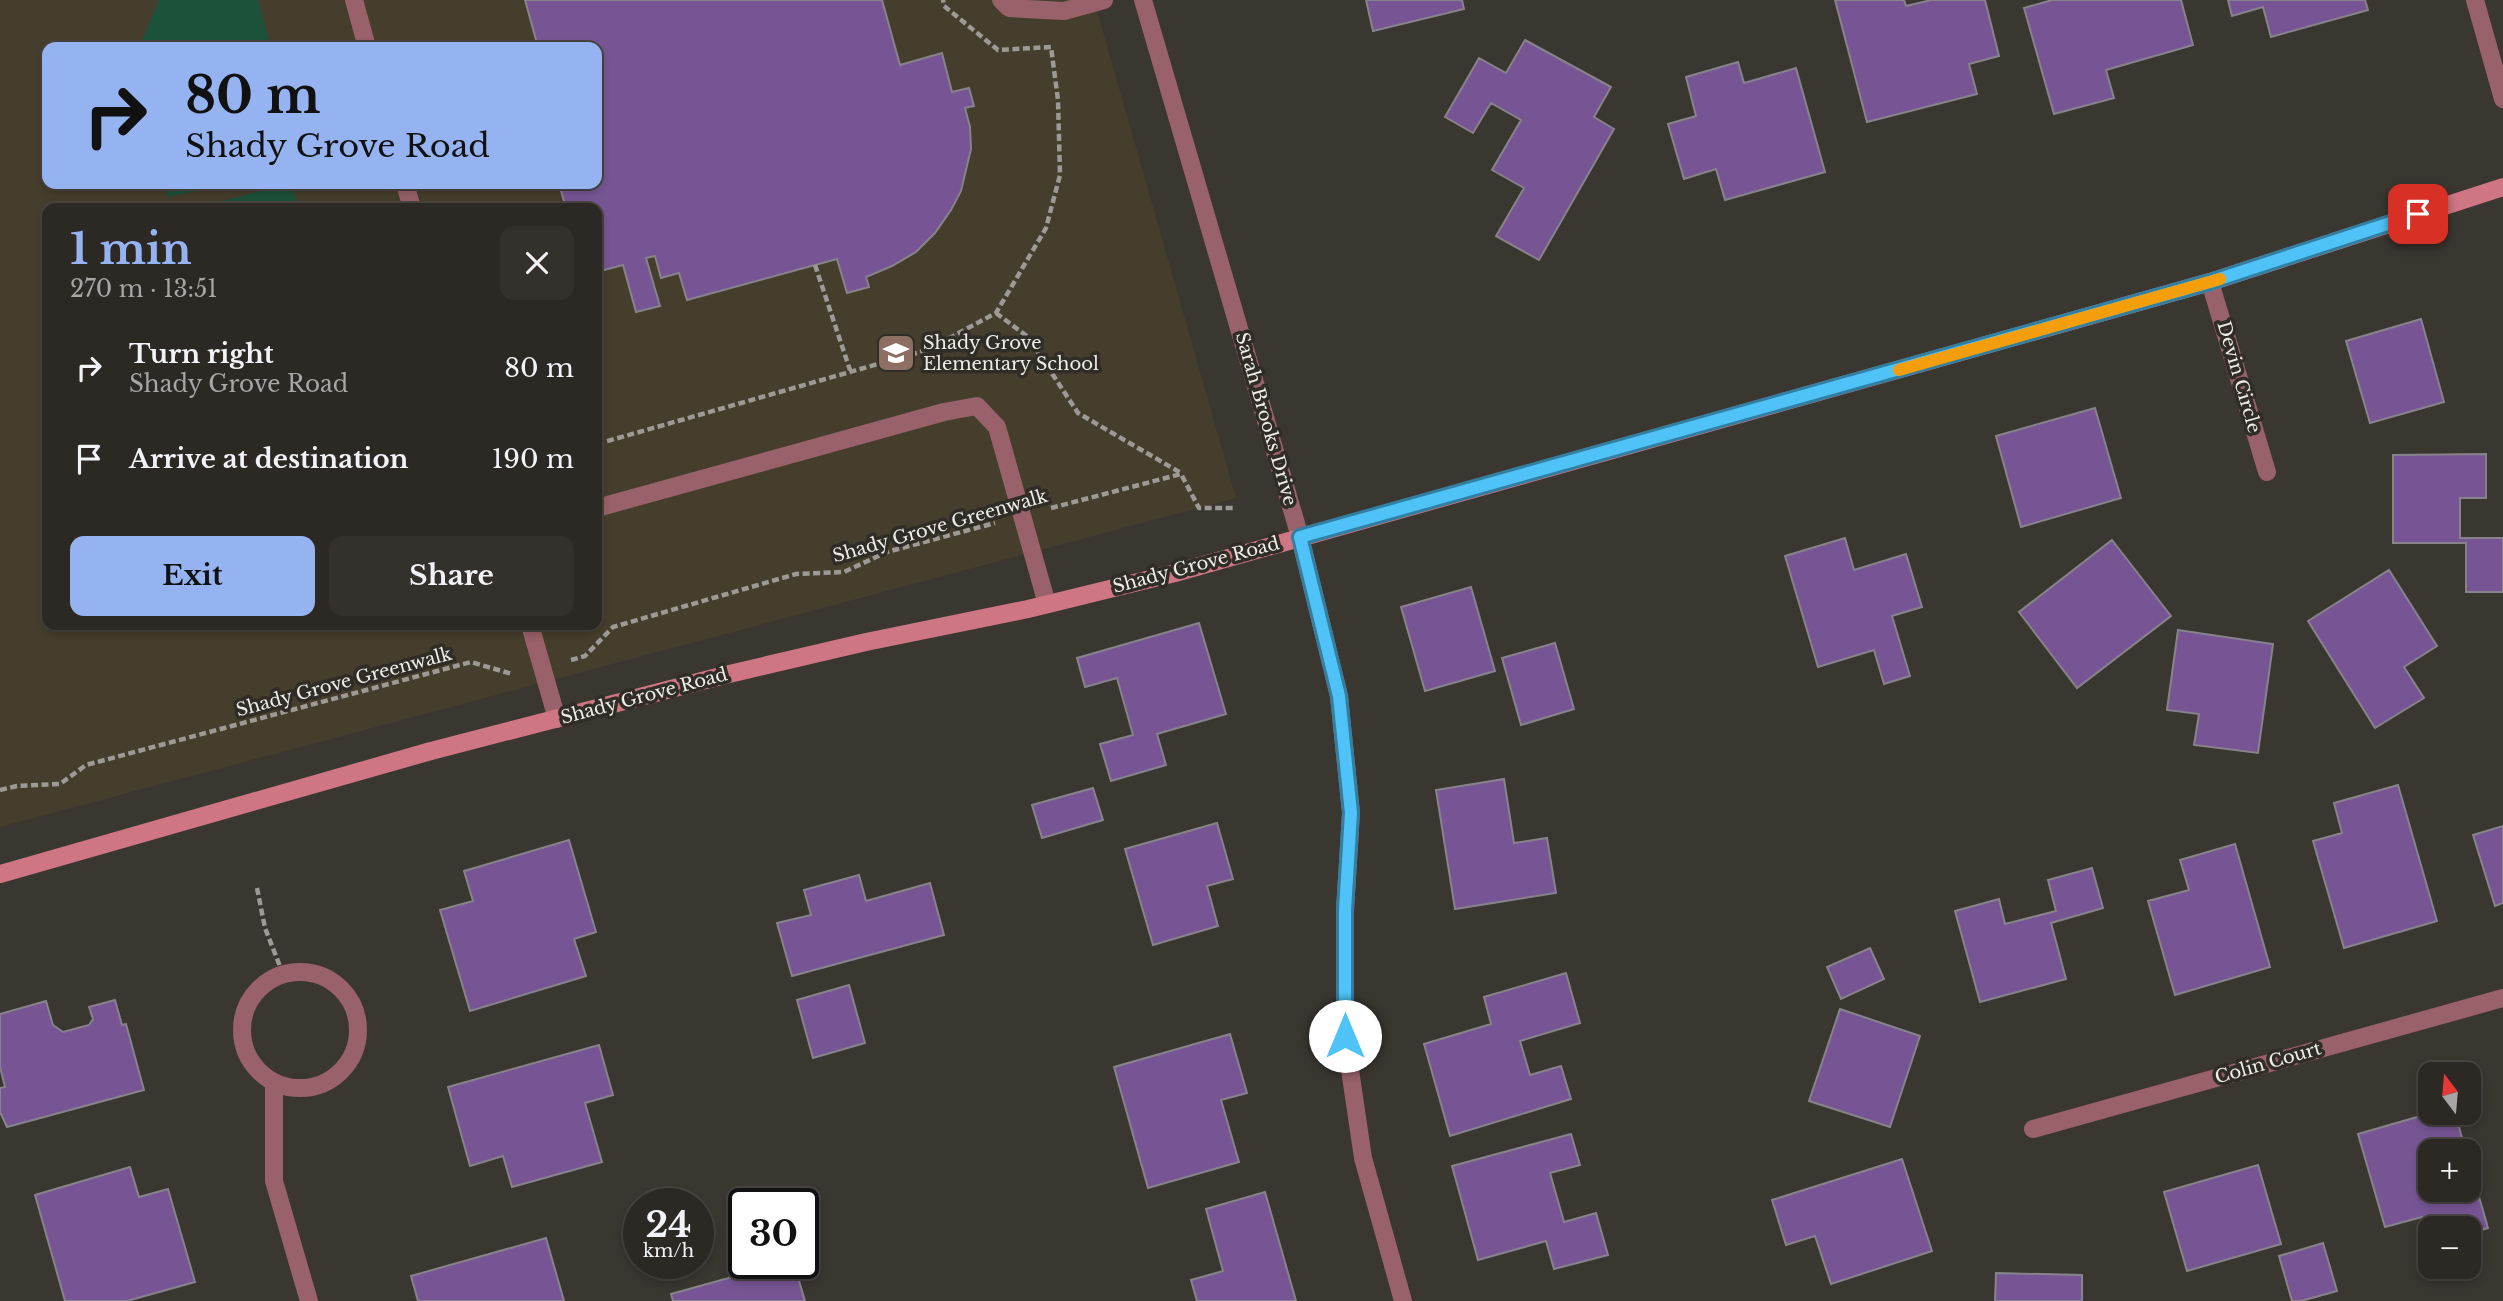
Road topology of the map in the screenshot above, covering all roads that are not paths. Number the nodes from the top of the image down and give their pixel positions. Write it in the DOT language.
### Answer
graph roads {
  1 [pos="354,0"];
  2 [pos="1001,0"];
  3 [pos="1104,0"];
  4 [pos="1143,0"];
  5 [pos="2475,0"];
  6 [pos="366,42"];
  7 [pos="2503,99"];
  8 [pos="2503,187"];
  9 [pos="2210,282"];
  10 [pos="2267,472"];
  11 [pos="602,507"];
  12 [pos="1300,537"];
  13 [pos="1047,604"];
  14 [pos="531,630"];
  15 [pos="557,719"];
  16 [pos="0,874"];
  17 [pos="2503,998"];
  18 [pos="274,1083"];
  19 [pos="2034,1129"];
  20 [pos="309,1301"];
  21 [pos="1403,1301"];
  1 -- 6 [label="street"];
  2 -- 3 [label="street"];
  4 -- 12 [label="street, Sarah Brooks Drive"];
  5 -- 7 [label="street"];
  8 -- 9 [label="main road, Shady Grove Road"];
  9 -- 10 [label="street, Devin Circle"];
  9 -- 12 [label="main road, Shady Grove Road"];
  11 -- 13 [label="street"];
  12 -- 13 [label="main road, Shady Grove Road"];
  12 -- 21 [label="street, Sarah Brooks Drive"];
  13 -- 15 [label="main road, Shady Grove Road"];
  14 -- 15 [label="street"];
  15 -- 16 [label="main road, Shady Grove Road"];
  17 -- 19 [label="street, Colin Court"];
  18 -- 18 [label="street"];
  18 -- 20 [label="street"];
}
